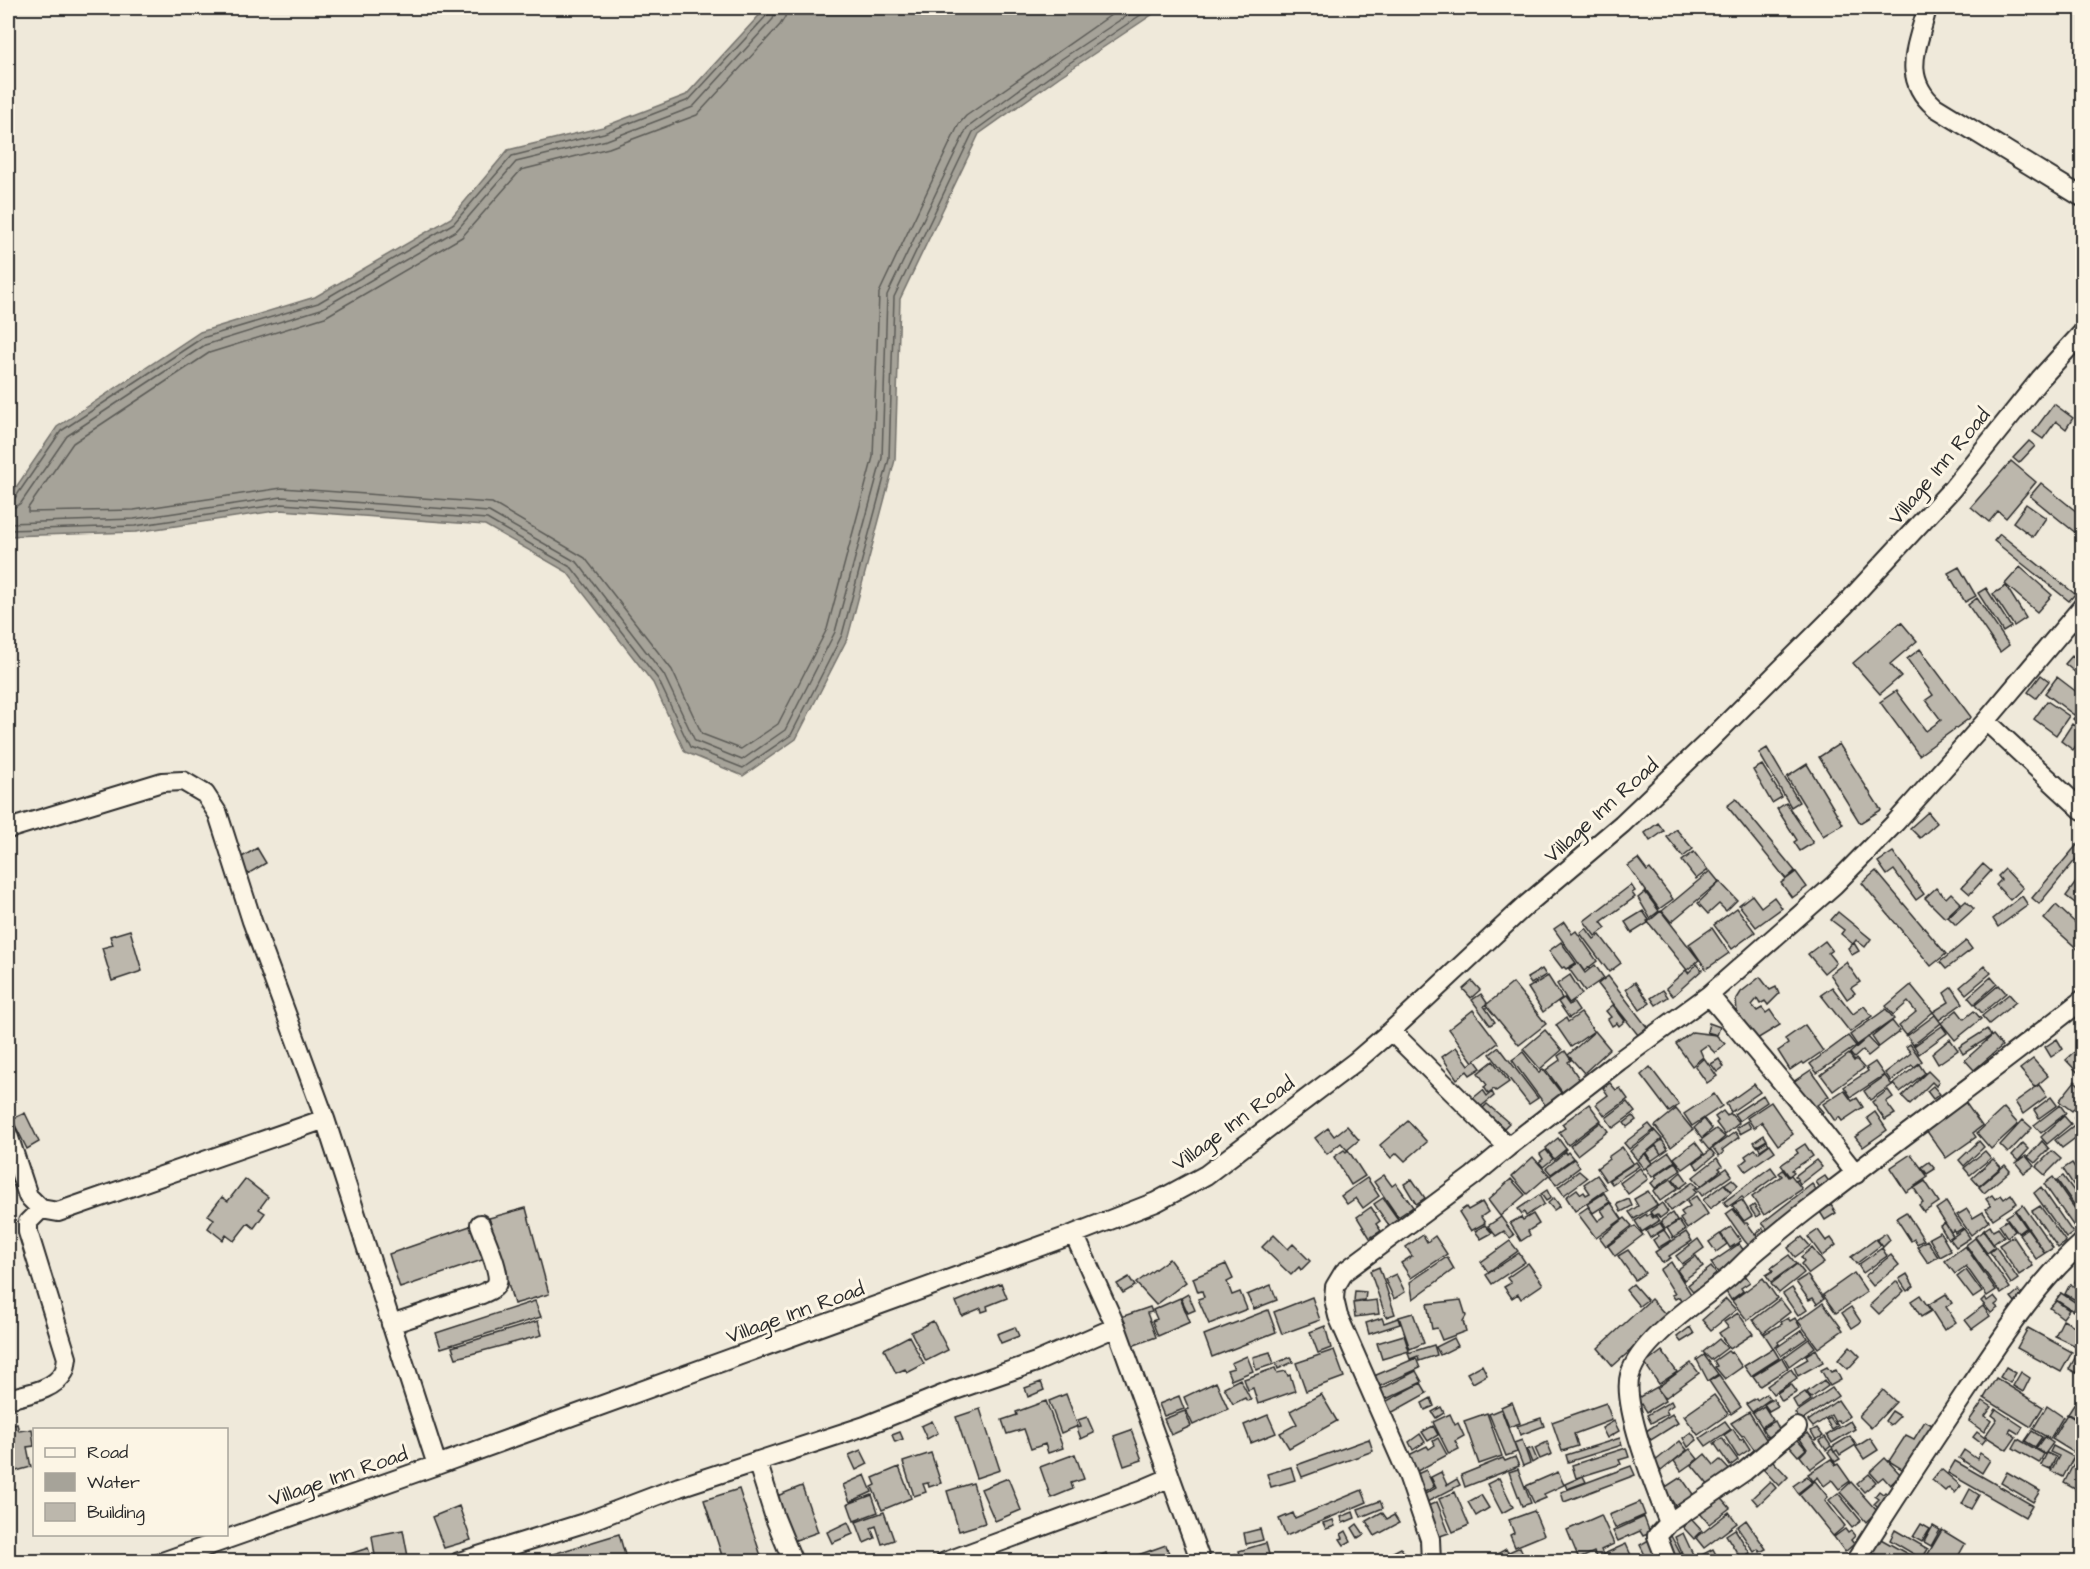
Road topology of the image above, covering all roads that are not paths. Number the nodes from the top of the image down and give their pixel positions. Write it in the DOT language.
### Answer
graph roads {
  1 [pos="1927,8"];
  2 [pos="2082,197"];
  3 [pos="2082,333"];
  4 [pos="2082,607"];
  5 [pos="1986,721"];
  6 [pos="2082,810"];
  7 [pos="8,829"];
  8 [pos="1709,995"];
  9 [pos="2082,1000"];
  10 [pos="1391,1032"];
  11 [pos="325,1119"];
  12 [pos="8,1135"];
  13 [pos="1508,1147"];
  14 [pos="1856,1174"];
  15 [pos="41,1209"];
  16 [pos="480,1224"];
  17 [pos="1074,1234"];
  18 [pos="2082,1243"];
  19 [pos="391,1324"];
  20 [pos="1116,1327"];
  21 [pos="8,1399"];
  22 [pos="1797,1427"];
  23 [pos="757,1461"];
  24 [pos="438,1466"];
  25 [pos="1169,1478"];
  26 [pos="1669,1522"];
  27 [pos="162,1562"];
  28 [pos="459,1562"];
  29 [pos="793,1562"];
  30 [pos="945,1562"];
  31 [pos="1201,1562"];
  32 [pos="1431,1562"];
  33 [pos="1667,1562"];
  34 [pos="1855,1562"];
  1 -- 2 [label="street"];
  3 -- 10 [label="street, Village Inn Road"];
  4 -- 5 [label="street"];
  5 -- 6 [label="street"];
  5 -- 8 [label="street"];
  7 -- 11 [label="street"];
  8 -- 13 [label="street"];
  8 -- 14 [label="street"];
  9 -- 14 [label="street"];
  10 -- 13 [label="street"];
  10 -- 17 [label="street, Village Inn Road"];
  11 -- 15 [label="street"];
  11 -- 19 [label="street"];
  12 -- 15 [label="street"];
  13 -- 32 [label="street"];
  14 -- 26 [label="street"];
  15 -- 21 [label="street"];
  16 -- 19 [label="street"];
  17 -- 20 [label="street"];
  17 -- 24 [label="street, Village Inn Road"];
  18 -- 34 [label="street"];
  19 -- 24 [label="street"];
  20 -- 23 [label="street"];
  20 -- 25 [label="street"];
  22 -- 26 [label="street"];
  23 -- 28 [label="street"];
  23 -- 29 [label="street"];
  24 -- 27 [label="street, Village Inn Road"];
  25 -- 30 [label="street"];
  25 -- 31 [label="street"];
  26 -- 33 [label="street"];
}
